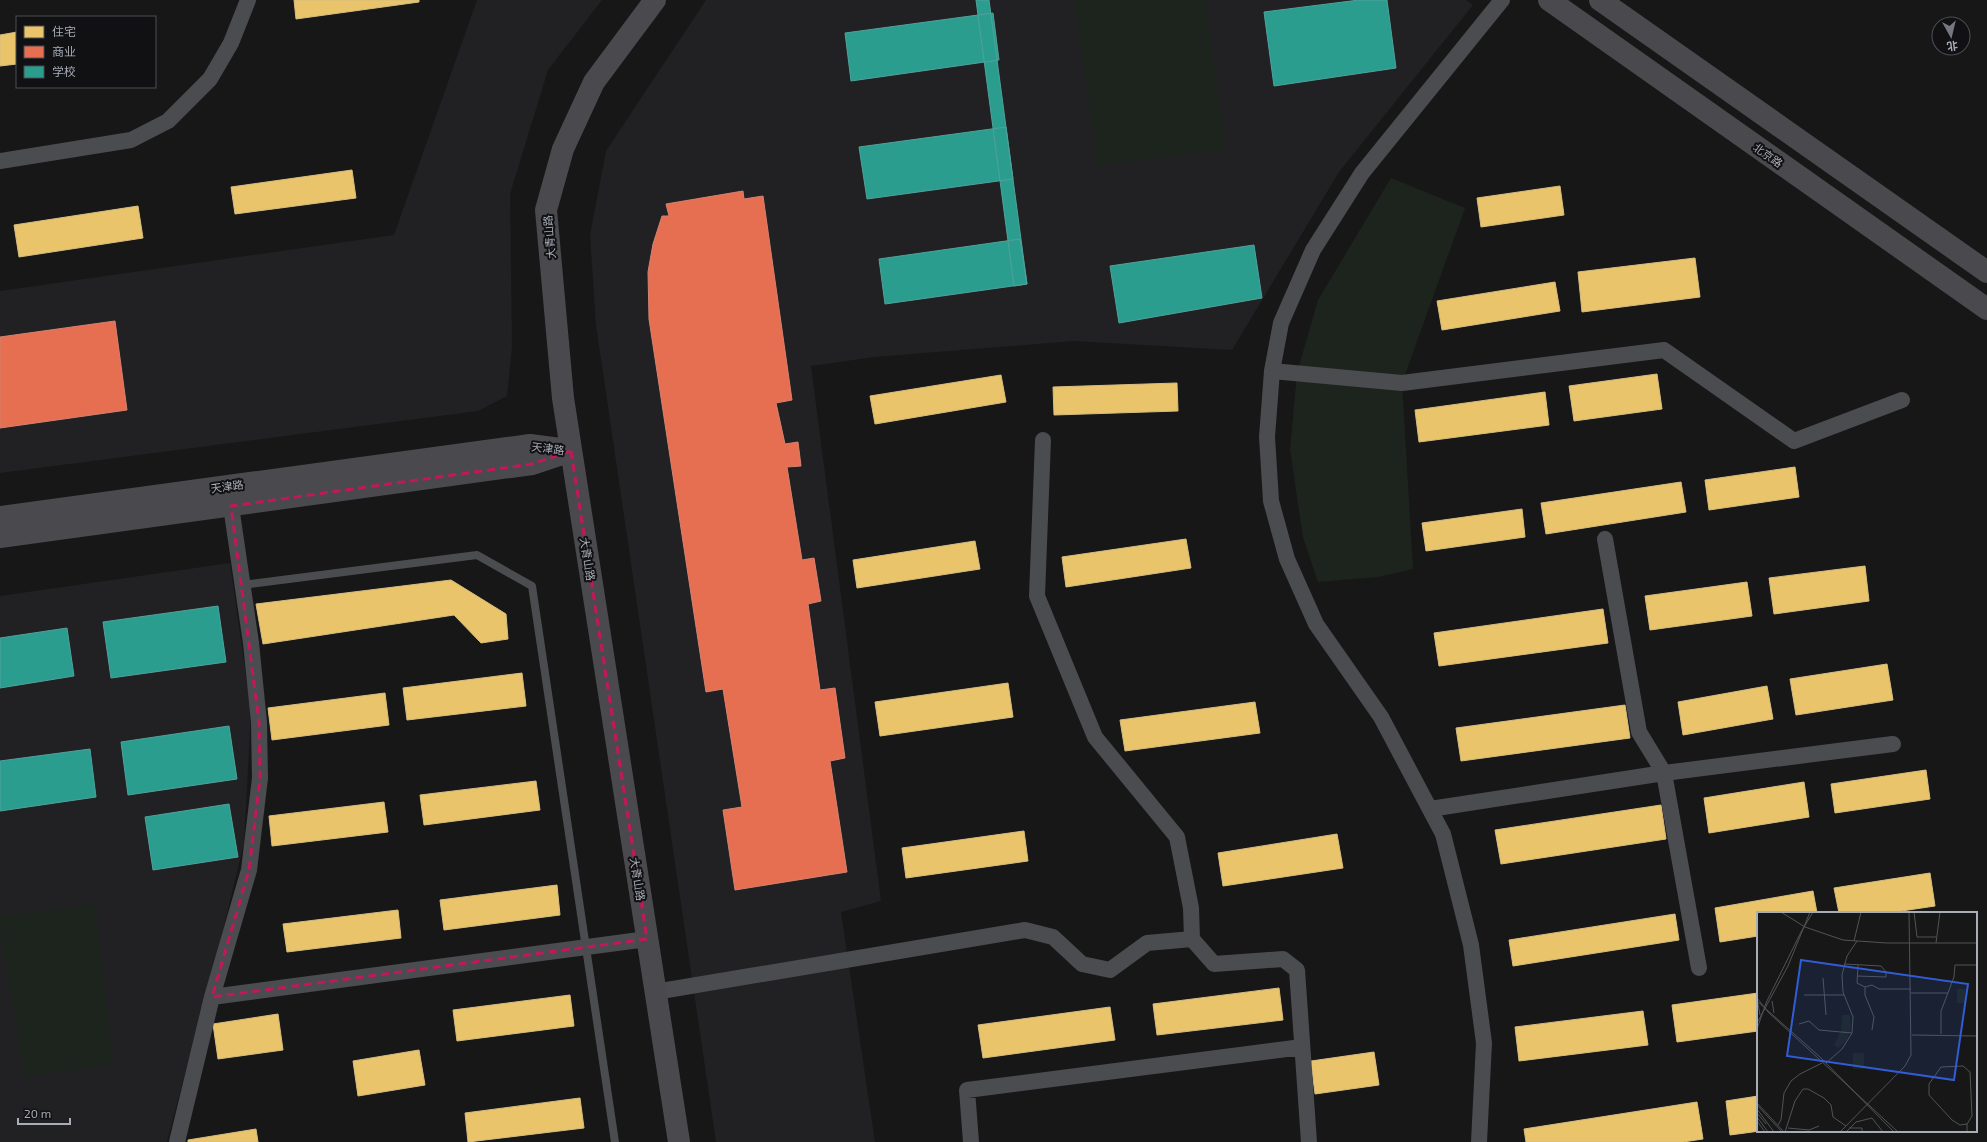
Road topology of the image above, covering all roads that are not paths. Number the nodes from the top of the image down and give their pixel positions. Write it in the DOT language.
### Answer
graph roads {
  1 [pos="248,0"];
  2 [pos="655,0"];
  3 [pos="1502,0"];
  4 [pos="1549,0"];
  5 [pos="1600,0"];
  6 [pos="0,161"];
  7 [pos="1987,272"];
  8 [pos="1987,309"];
  9 [pos="1272,371"];
  10 [pos="1902,400"];
  11 [pos="1043,440"];
  12 [pos="571,450"];
  13 [pos="231,506"];
  14 [pos="0,517"];
  15 [pos="0,537"];
  16 [pos="1605,539"];
  17 [pos="242,584"];
  18 [pos="1893,744"];
  19 [pos="1664,773"];
  20 [pos="1430,809"];
  21 [pos="1192,939"];
  22 [pos="647,940"];
  23 [pos="585,948"];
  24 [pos="1699,968"];
  25 [pos="655,992"];
  26 [pos="212,997"];
  27 [pos="1302,1047"];
  28 [pos="177,1142"];
  29 [pos="614,1142"];
  30 [pos="679,1142"];
  31 [pos="971,1142"];
  32 [pos="1309,1142"];
  33 [pos="1479,1142"];
  1 -- 6 [label="street"];
  2 -- 12 [label="main road, 大青山路"];
  3 -- 9 [label="street"];
  4 -- 8 [label="main road, 北京路"];
  5 -- 7 [label="main road"];
  9 -- 10 [label="street"];
  9 -- 20 [label="street"];
  11 -- 21 [label="street"];
  12 -- 13 [label="main road, 天津路"];
  12 -- 14 [label="main road, 天津路"];
  12 -- 22 [label="main road, 大青山路"];
  13 -- 15 [label="main road, 天津路"];
  13 -- 17 [label="street"];
  16 -- 19 [label="street"];
  17 -- 23 [label="lane"];
  17 -- 26 [label="street"];
  18 -- 19 [label="street"];
  19 -- 20 [label="street"];
  19 -- 24 [label="street"];
  20 -- 33 [label="street"];
  21 -- 25 [label="street"];
  21 -- 27 [label="street"];
  22 -- 23 [label="street"];
  22 -- 25 [label="main road, 大青山路"];
  23 -- 26 [label="street"];
  23 -- 29 [label="lane"];
  25 -- 30 [label="main road, 大青山路"];
  26 -- 28 [label="street"];
  27 -- 31 [label="street"];
  27 -- 32 [label="street"];
}
